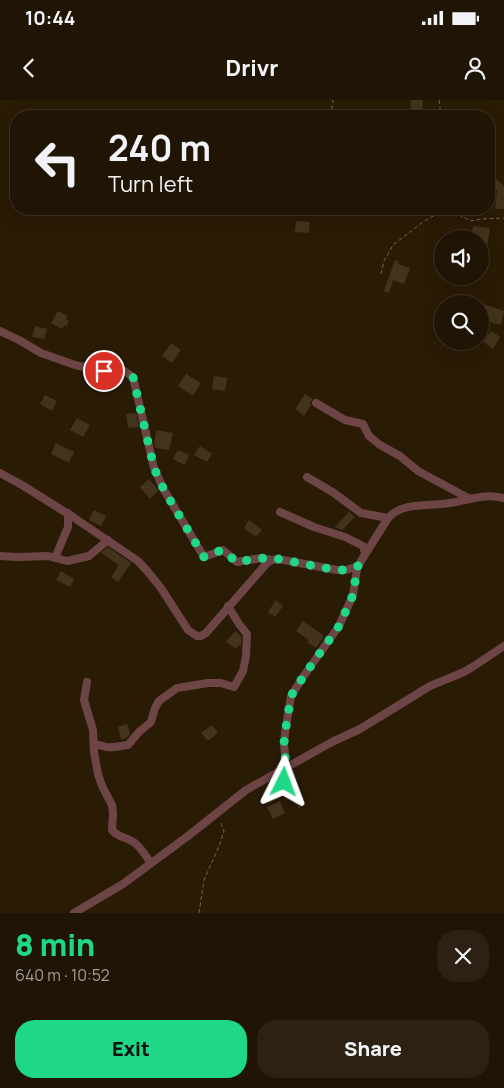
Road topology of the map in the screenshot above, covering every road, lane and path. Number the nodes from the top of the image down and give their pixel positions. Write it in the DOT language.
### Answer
graph roads {
  1 [pos="435,215"];
  2 [pos="458,215"];
  3 [pos="504,218"];
  4 [pos="381,274"];
  5 [pos="0,331"];
  6 [pos="316,403"];
  7 [pos="0,473"];
  8 [pos="307,476"];
  9 [pos="504,498"];
  10 [pos="470,499"];
  11 [pos="280,512"];
  12 [pos="68,513"];
  13 [pos="388,518"];
  14 [pos="108,540"];
  15 [pos="366,553"];
  16 [pos="0,556"];
  17 [pos="55,558"];
  18 [pos="272,560"];
  19 [pos="358,566"];
  20 [pos="228,606"];
  21 [pos="504,646"];
  22 [pos="87,682"];
  23 [pos="94,745"];
  24 [pos="286,767"];
  25 [pos="300,808"];
  26 [pos="216,813"];
  27 [pos="151,863"];
  28 [pos="74,913"];
  29 [pos="199,913"];
  1 -- 4 [label="path"];
  2 -- 3 [label="path"];
  5 -- 18 [label="street"];
  6 -- 10 [label="street"];
  7 -- 12 [label="street"];
  8 -- 13 [label="street"];
  9 -- 10 [label="street"];
  10 -- 13 [label="street"];
  11 -- 15 [label="street"];
  12 -- 14 [label="street"];
  12 -- 17 [label="street"];
  13 -- 15 [label="street"];
  14 -- 17 [label="street"];
  14 -- 20 [label="street"];
  15 -- 19 [label="street"];
  16 -- 17 [label="street"];
  18 -- 19 [label="street"];
  18 -- 20 [label="street"];
  19 -- 24 [label="street"];
  20 -- 23 [label="street"];
  21 -- 24 [label="street"];
  22 -- 23 [label="street"];
  23 -- 27 [label="street"];
  24 -- 25 [label="path"];
  24 -- 26 [label="street"];
  26 -- 27 [label="street"];
  26 -- 29 [label="path"];
  27 -- 28 [label="street"];
}
